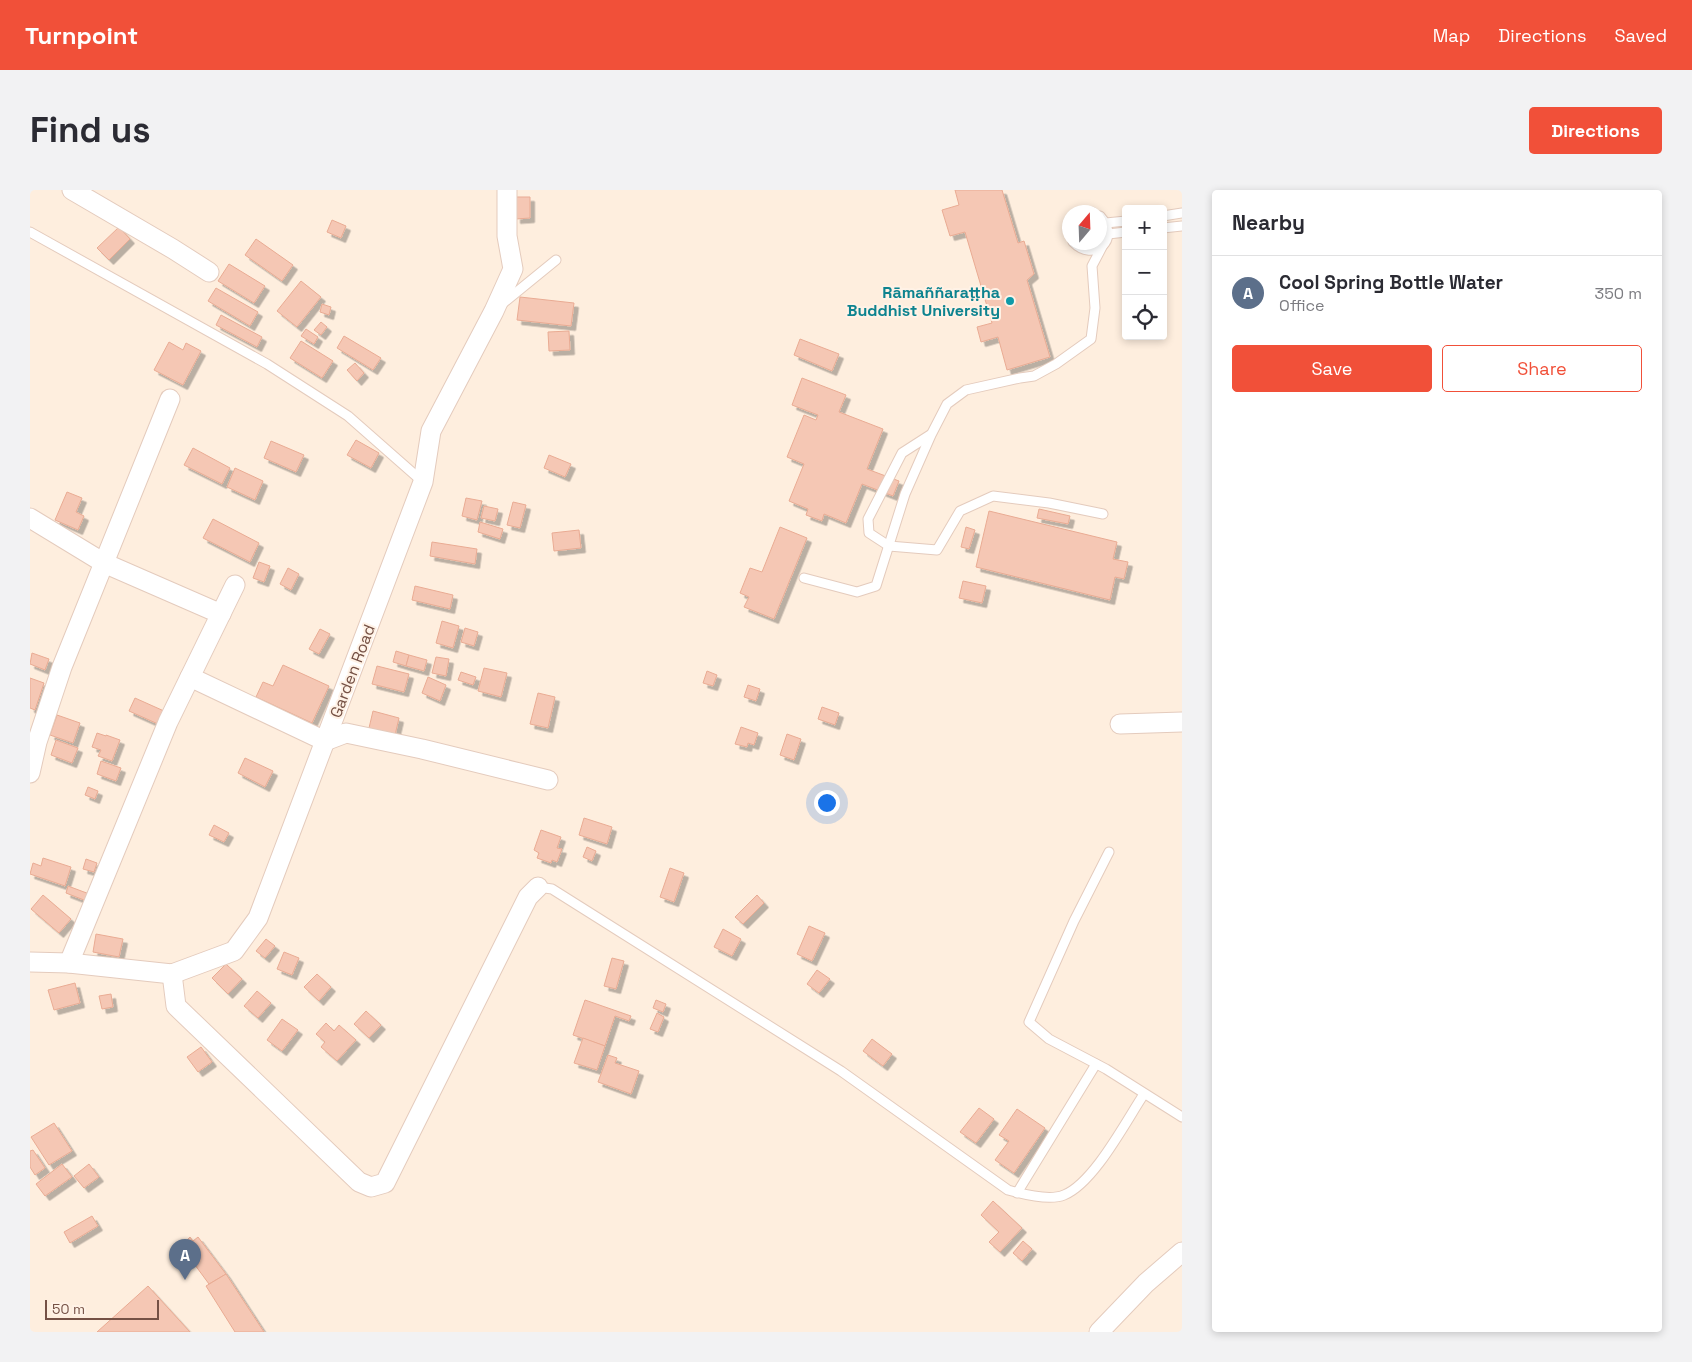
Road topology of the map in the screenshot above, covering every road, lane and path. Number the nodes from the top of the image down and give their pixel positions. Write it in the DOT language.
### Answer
graph roads {
  1 [pos="72,190"];
  2 [pos="507,190"];
  3 [pos="1182,213"];
  4 [pos="1167,215"];
  5 [pos="1122,221"];
  6 [pos="1107,223"];
  7 [pos="1182,226"];
  8 [pos="1107,228"];
  9 [pos="1167,228"];
  10 [pos="30,232"];
  11 [pos="1122,232"];
  12 [pos="1108,234"];
  13 [pos="1100,250"];
  14 [pos="556,260"];
  15 [pos="209,272"];
  16 [pos="494,311"];
  17 [pos="170,399"];
  18 [pos="931,435"];
  19 [pos="423,482"];
  20 [pos="1103,514"];
  21 [pos="30,518"];
  22 [pos="889,546"];
  23 [pos="104,563"];
  24 [pos="804,578"];
  25 [pos="235,585"];
  26 [pos="221,614"];
  27 [pos="190,677"];
  28 [pos="1182,722"];
  29 [pos="1120,724"];
  30 [pos="325,742"];
  31 [pos="31,765"];
  32 [pos="548,780"];
  33 [pos="1108,852"];
  34 [pos="538,887"];
  35 [pos="30,962"];
  36 [pos="69,963"];
  37 [pos="172,974"];
  38 [pos="1096,1064"];
  39 [pos="1144,1094"];
  40 [pos="1182,1117"];
  41 [pos="1017,1193"];
  42 [pos="1182,1252"];
  43 [pos="1099,1332"];
  1 -- 15 [label="street"];
  2 -- 16 [label="street, Garden Road"];
  3 -- 4 [label="lane"];
  5 -- 6 [label="lane"];
  7 -- 9 [label="lane"];
  8 -- 12 [label="lane"];
  10 -- 19 [label="lane"];
  11 -- 12 [label="lane"];
  13 -- 18 [label="lane"];
  14 -- 16 [label="lane"];
  16 -- 19 [label="street, Garden Road"];
  17 -- 23 [label="street"];
  18 -- 22 [label="lane"];
  18 -- 22 [label="lane"];
  19 -- 30 [label="street, Garden Road"];
  20 -- 22 [label="lane"];
  21 -- 23 [label="street"];
  22 -- 24 [label="lane"];
  23 -- 26 [label="street"];
  23 -- 31 [label="street"];
  25 -- 26 [label="street"];
  26 -- 27 [label="street"];
  27 -- 30 [label="street"];
  27 -- 36 [label="street"];
  28 -- 29 [label="street"];
  30 -- 32 [label="street"];
  30 -- 37 [label="street, Garden Road"];
  33 -- 38 [label="lane"];
  34 -- 37 [label="street"];
  34 -- 41 [label="lane"];
  35 -- 36 [label="street, Garden Road"];
  36 -- 37 [label="street, Garden Road"];
  38 -- 39 [label="lane"];
  38 -- 41 [label="lane"];
  39 -- 40 [label="lane"];
  39 -- 41 [label="lane"];
  42 -- 43 [label="street"];
}
